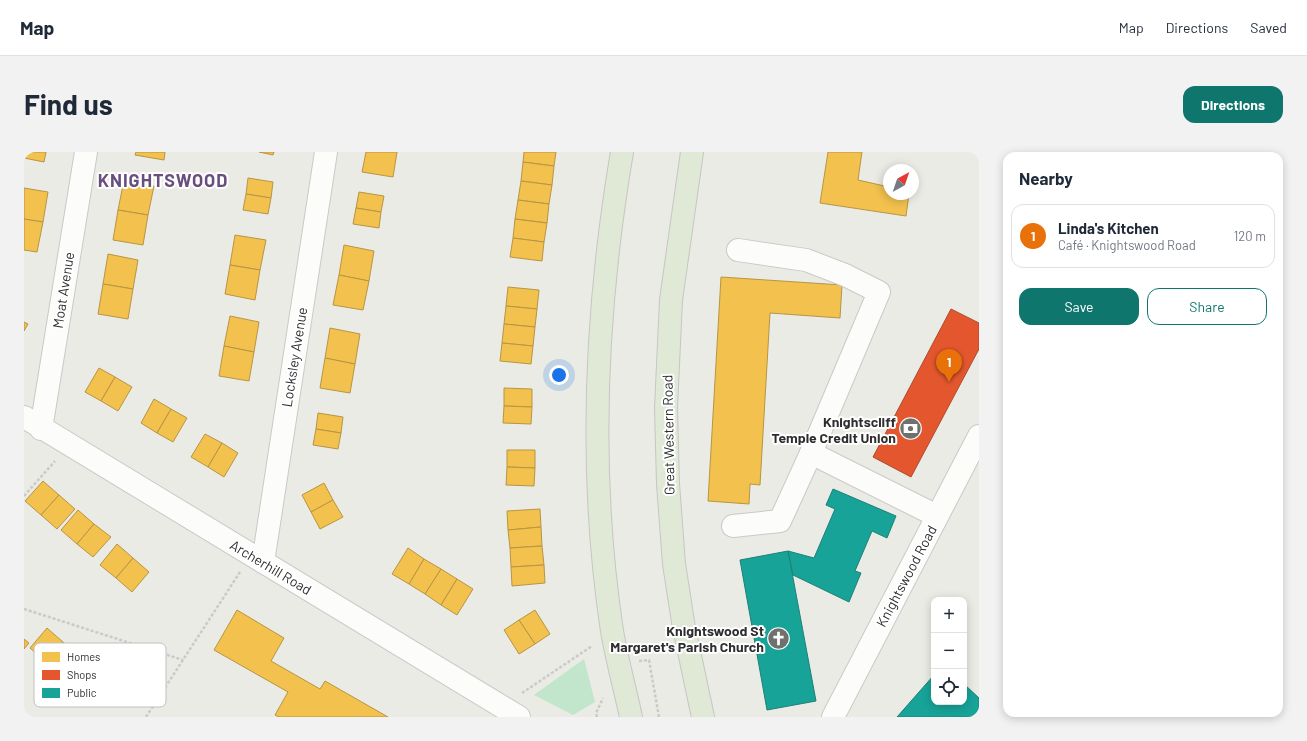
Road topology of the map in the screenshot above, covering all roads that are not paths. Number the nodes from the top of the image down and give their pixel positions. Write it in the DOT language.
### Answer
graph roads {
  1 [pos="86,152"];
  2 [pos="326,152"];
  3 [pos="622,152"];
  4 [pos="692,152"];
  5 [pos="738,250"];
  6 [pos="32,423"];
  7 [pos="979,436"];
  8 [pos="811,453"];
  9 [pos="937,516"];
  10 [pos="733,526"];
  11 [pos="257,558"];
  12 [pos="510,712"];
  13 [pos="631,717"];
  14 [pos="702,717"];
  15 [pos="833,717"];
  1 -- 6 [label="street, Moat Avenue"];
  2 -- 11 [label="street, Locksley Avenue"];
  3 -- 13 [label="main road"];
  4 -- 14 [label="main road, Great Western Road"];
  5 -- 8 [label="street"];
  6 -- 11 [label="street, Archerhill Road"];
  7 -- 9 [label="street, Knightswood Road"];
  8 -- 9 [label="street"];
  8 -- 10 [label="street"];
  9 -- 15 [label="street, Knightswood Road"];
  11 -- 12 [label="street, Archerhill Road"];
}
